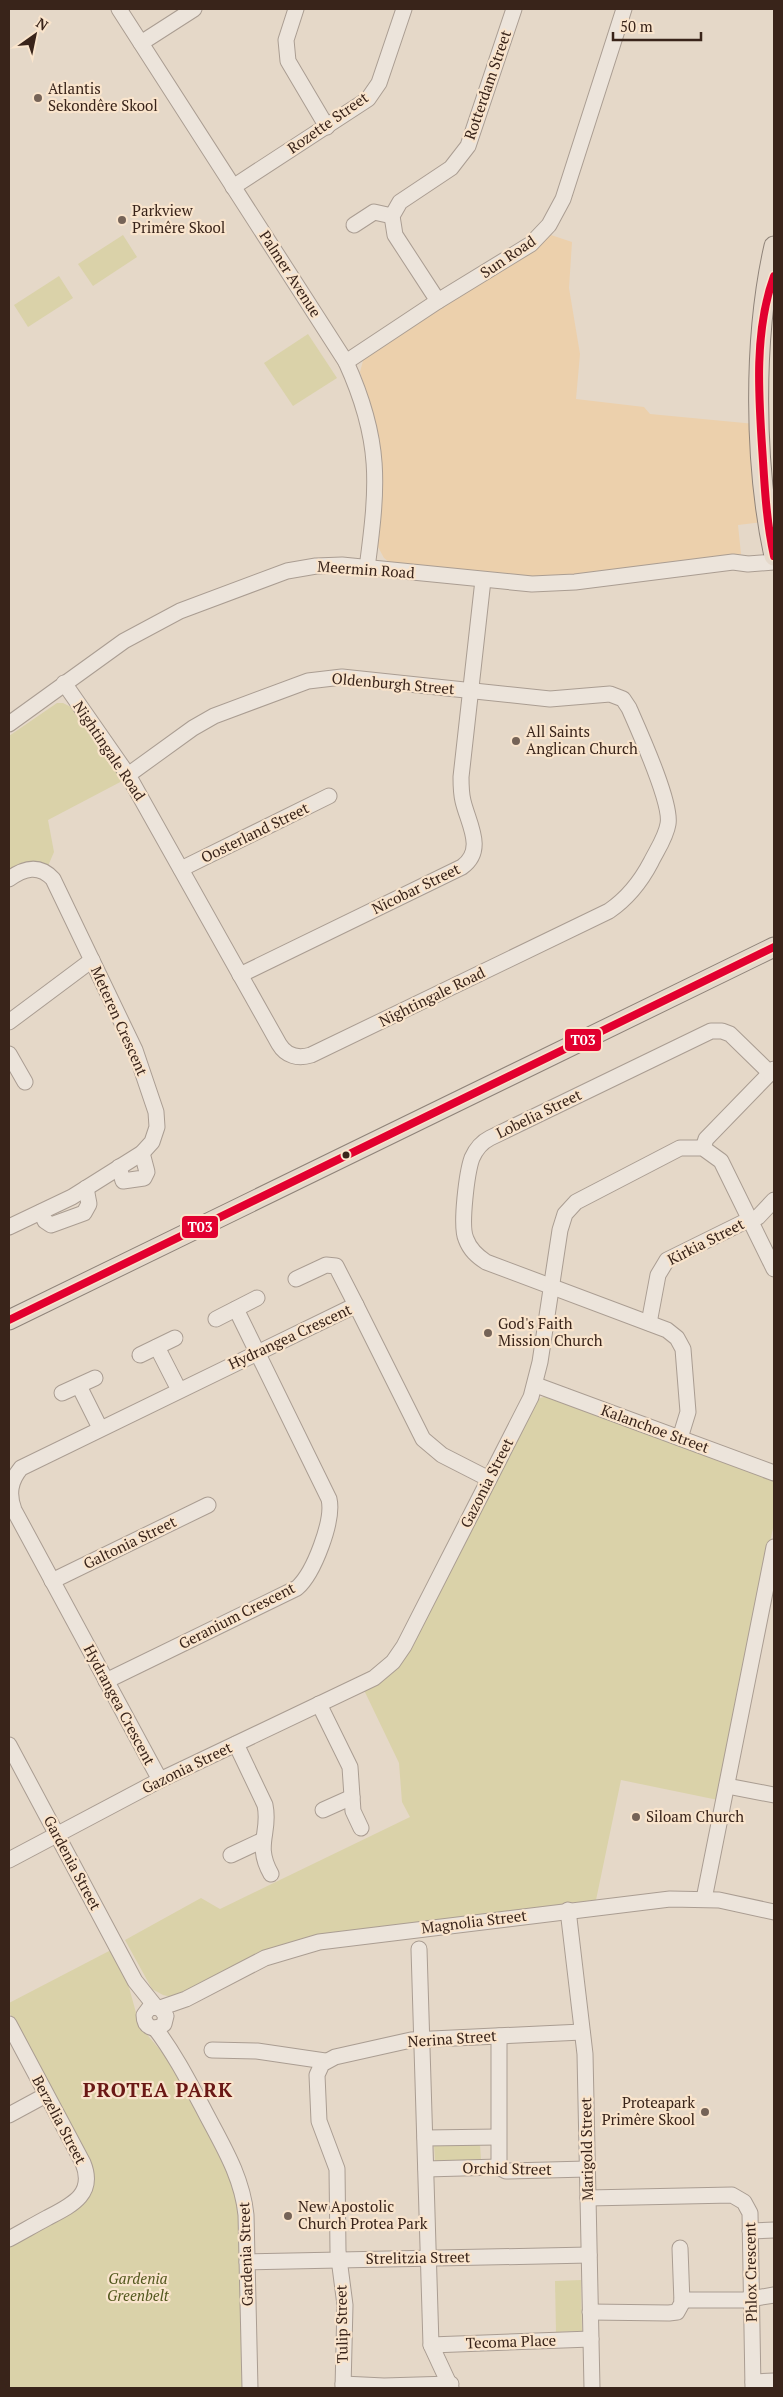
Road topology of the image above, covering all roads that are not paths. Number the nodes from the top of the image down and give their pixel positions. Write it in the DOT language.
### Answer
graph roads {
  1 [pos="119,9"];
  2 [pos="194,9"];
  3 [pos="296,9"];
  4 [pos="404,9"];
  5 [pos="514,9"];
  6 [pos="624,9"];
  7 [pos="141,43"];
  8 [pos="327,126"];
  9 [pos="234,187"];
  10 [pos="392,216"];
  11 [pos="354,225"];
  12 [pos="774,246"];
  13 [pos="438,302"];
  14 [pos="346,362"];
  15 [pos="774,555"];
  16 [pos="367,568"];
  17 [pos="483,580"];
  18 [pos="64,683"];
  19 [pos="472,692"];
  20 [pos="9,724"];
  21 [pos="128,775"];
  22 [pos="329,796"];
  23 [pos="181,869"];
  24 [pos="9,879"];
  25 [pos="774,947"];
  26 [pos="92,960"];
  27 [pos="240,974"];
  28 [pos="9,1022"];
  29 [pos="9,1054"];
  30 [pos="772,1071"];
  31 [pos="25,1082"];
  32 [pos="703,1148"];
  33 [pos="142,1153"];
  34 [pos="119,1167"];
  35 [pos="774,1200"];
  36 [pos="750,1220"];
  37 [pos="9,1227"];
  38 [pos="774,1269"];
  39 [pos="296,1279"];
  40 [pos="552,1288"];
  41 [pos="257,1298"];
  42 [pos="356,1304"];
  43 [pos="236,1309"];
  44 [pos="216,1318"];
  45 [pos="9,1320"];
  46 [pos="650,1323"];
  47 [pos="175,1338"];
  48 [pos="157,1347"];
  49 [pos="258,1352"];
  50 [pos="140,1355"];
  51 [pos="95,1378"];
  52 [pos="536,1385"];
  53 [pos="79,1386"];
  54 [pos="179,1390"];
  55 [pos="62,1394"];
  56 [pos="100,1428"];
  57 [pos="680,1438"];
  58 [pos="774,1473"];
  59 [pos="489,1479"];
  60 [pos="10,1487"];
  61 [pos="208,1505"];
  62 [pos="774,1547"];
  63 [pos="52,1581"];
  64 [pos="768,1616"];
  65 [pos="106,1681"];
  66 [pos="318,1704"];
  67 [pos="236,1744"];
  68 [pos="9,1745"];
  69 [pos="160,1780"];
  70 [pos="727,1786"];
  71 [pos="774,1795"];
  72 [pos="352,1797"];
  73 [pos="323,1810"];
  74 [pos="361,1828"];
  75 [pos="57,1836"];
  76 [pos="263,1840"];
  77 [pos="232,1855"];
  78 [pos="9,1860"];
  79 [pos="271,1874"];
  80 [pos="704,1899"];
  81 [pos="568,1910"];
  82 [pos="774,1912"];
  83 [pos="419,1949"];
  84 [pos="157,2017"];
  85 [pos="9,2024"];
  86 [pos="582,2032"];
  87 [pos="499,2036"];
  88 [pos="423,2039"];
  89 [pos="212,2050"];
  90 [pos="325,2061"];
  91 [pos="46,2095"];
  92 [pos="9,2115"];
  93 [pos="498,2136"];
  94 [pos="425,2138"];
  95 [pos="499,2168"];
  96 [pos="426,2169"];
  97 [pos="588,2169"];
  98 [pos="588,2198"];
  99 [pos="774,2230"];
  100 [pos="750,2231"];
  101 [pos="9,2239"];
  102 [pos="680,2248"];
  103 [pos="589,2255"];
  104 [pos="428,2258"];
  105 [pos="340,2260"];
  106 [pos="247,2262"];
  107 [pos="774,2295"];
  108 [pos="752,2298"];
  109 [pos="682,2300"];
  110 [pos="590,2312"];
  111 [pos="591,2340"];
  112 [pos="431,2345"];
  113 [pos="774,2381"];
  114 [pos="753,2385"];
  115 [pos="343,2386"];
  116 [pos="451,2386"];
  117 [pos="250,2388"];
  118 [pos="592,2388"];
  1 -- 7 [label="street, Palmer Avenue"];
  2 -- 7 [label="street"];
  3 -- 8 [label="street"];
  4 -- 8 [label="street, Rozette Street"];
  5 -- 10 [label="street, Rotterdam Street"];
  6 -- 13 [label="street, Sun Road"];
  7 -- 9 [label="street, Palmer Avenue"];
  8 -- 9 [label="street, Rozette Street"];
  9 -- 14 [label="street, Palmer Avenue"];
  10 -- 11 [label="street"];
  10 -- 13 [label="street"];
  12 -- 15 [label="main road"];
  13 -- 14 [label="street, Sun Road"];
  14 -- 16 [label="street, Palmer Avenue"];
  15 -- 17 [label="street, Meermin Road"];
  16 -- 17 [label="street, Meermin Road"];
  16 -- 18 [label="street, Meermin Road"];
  17 -- 19 [label="street, Nicobar Street"];
  18 -- 20 [label="street, Meermin Road"];
  18 -- 21 [label="street, Nightingale Road"];
  19 -- 21 [label="street, Oldenburgh Street"];
  19 -- 27 [label="street, Nicobar Street"];
  19 -- 27 [label="street, Nightingale Road"];
  21 -- 23 [label="street, Nightingale Road"];
  22 -- 23 [label="street, Oosterland Street"];
  23 -- 27 [label="street, Nightingale Road"];
  24 -- 26 [label="street, Meteren Crescent"];
  25 -- 45 [label="main road"];
  26 -- 28 [label="street"];
  26 -- 33 [label="street, Meteren Crescent"];
  29 -- 31 [label="street"];
  30 -- 32 [label="street"];
  30 -- 40 [label="street, Lobelia Street"];
  32 -- 36 [label="street"];
  32 -- 40 [label="street, Gazonia Street"];
  33 -- 34 [label="street, Meteren Crescent"];
  33 -- 34 [label="street"];
  34 -- 37 [label="street, Meteren Crescent"];
  35 -- 36 [label="street, Kirkia Street"];
  36 -- 38 [label="street"];
  36 -- 46 [label="street, Kirkia Street"];
  39 -- 42 [label="street"];
  40 -- 46 [label="street, Lobelia Street"];
  40 -- 52 [label="street, Gazonia Street"];
  41 -- 43 [label="street"];
  42 -- 49 [label="street, Hydrangea Crescent"];
  42 -- 59 [label="street, Hydrangea Crescent"];
  43 -- 44 [label="street"];
  43 -- 49 [label="street, Geranium Crescent"];
  46 -- 57 [label="street, Lobelia Street"];
  47 -- 48 [label="street"];
  48 -- 50 [label="street"];
  48 -- 54 [label="street"];
  49 -- 54 [label="street, Hydrangea Crescent"];
  49 -- 65 [label="street, Geranium Crescent"];
  51 -- 53 [label="street"];
  52 -- 57 [label="street, Kalanchoe Street"];
  52 -- 59 [label="street, Gazonia Street"];
  53 -- 55 [label="street"];
  53 -- 56 [label="street"];
  54 -- 56 [label="street, Hydrangea Crescent"];
  56 -- 60 [label="street, Hydrangea Crescent"];
  57 -- 58 [label="street, Kalanchoe Street"];
  59 -- 66 [label="street, Gazonia Street"];
  60 -- 63 [label="street, Hydrangea Crescent"];
  61 -- 63 [label="street, Galtonia Street"];
  62 -- 64 [label="street"];
  63 -- 65 [label="street, Hydrangea Crescent"];
  64 -- 70 [label="street"];
  65 -- 69 [label="street, Hydrangea Crescent"];
  66 -- 67 [label="street, Gazonia Street"];
  66 -- 72 [label="street"];
  67 -- 69 [label="street, Gazonia Street"];
  67 -- 76 [label="street"];
  68 -- 75 [label="street, Gardenia Street"];
  69 -- 75 [label="street, Gazonia Street"];
  70 -- 71 [label="street"];
  70 -- 80 [label="street"];
  72 -- 73 [label="street"];
  72 -- 74 [label="street"];
  75 -- 78 [label="street, Gazonia Street"];
  75 -- 84 [label="street, Gardenia Street"];
  76 -- 77 [label="street"];
  76 -- 79 [label="street"];
  80 -- 81 [label="street, Magnolia Street"];
  80 -- 82 [label="street, Magnolia Street"];
  81 -- 84 [label="street, Magnolia Street"];
  81 -- 86 [label="street, Marigold Street"];
  83 -- 88 [label="street"];
  84 -- 106 [label="street, Gardenia Street"];
  85 -- 91 [label="street, Berzelia Street"];
  86 -- 87 [label="street, Nerina Street"];
  86 -- 97 [label="street, Marigold Street"];
  87 -- 88 [label="street, Nerina Street"];
  87 -- 93 [label="street"];
  88 -- 90 [label="street, Nerina Street"];
  88 -- 94 [label="street"];
  89 -- 90 [label="street, Nerina Street"];
  90 -- 105 [label="street"];
  91 -- 92 [label="street"];
  91 -- 101 [label="street, Berzelia Street"];
  93 -- 94 [label="street, Orchid Street"];
  93 -- 95 [label="street"];
  94 -- 96 [label="street"];
  95 -- 96 [label="street, Orchid Street"];
  95 -- 97 [label="street, Orchid Street"];
  96 -- 104 [label="street"];
  97 -- 98 [label="street, Marigold Street"];
  98 -- 100 [label="street, Phlox Crescent"];
  98 -- 103 [label="street, Marigold Street"];
  99 -- 100 [label="street"];
  100 -- 108 [label="street, Phlox Crescent"];
  102 -- 109 [label="street"];
  103 -- 104 [label="street, Strelitzia Street"];
  103 -- 110 [label="street, Marigold Street"];
  104 -- 105 [label="street, Strelitzia Street"];
  104 -- 112 [label="street"];
  105 -- 106 [label="street, Strelitzia Street"];
  105 -- 115 [label="street, Tulip Street"];
  106 -- 117 [label="street, Gardenia Street"];
  107 -- 108 [label="street"];
  108 -- 109 [label="street"];
  108 -- 114 [label="street, Phlox Crescent"];
  109 -- 110 [label="street"];
  110 -- 111 [label="street, Marigold Street"];
  111 -- 112 [label="street, Tecoma Place"];
  111 -- 118 [label="street, Marigold Street"];
  112 -- 116 [label="street"];
  113 -- 114 [label="street"];
  115 -- 116 [label="street"];
}
